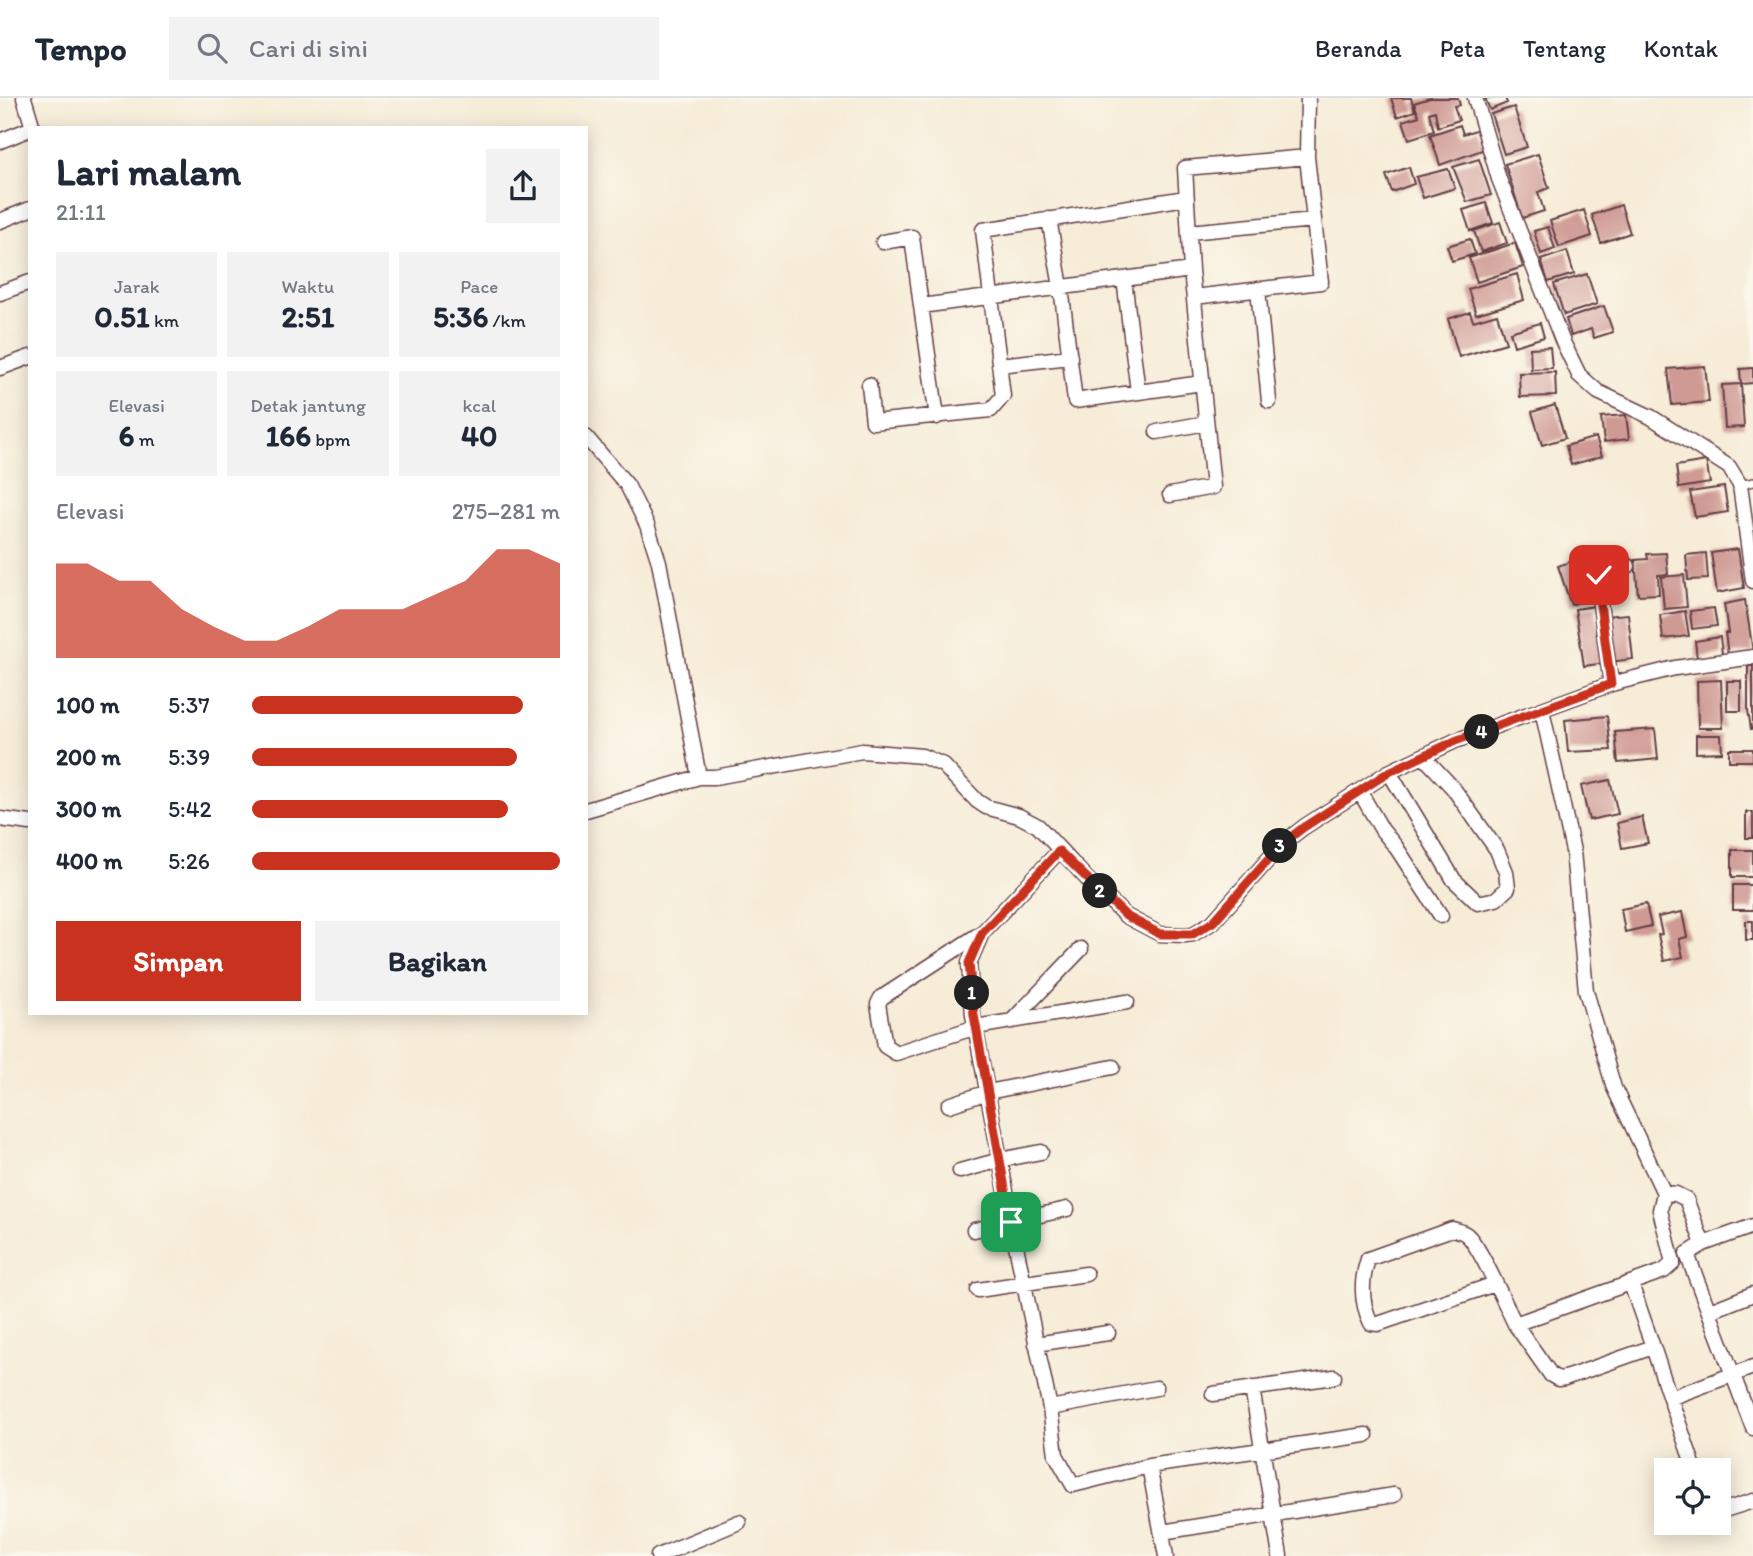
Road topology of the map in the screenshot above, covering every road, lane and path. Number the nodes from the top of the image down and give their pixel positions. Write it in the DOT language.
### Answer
graph roads {
  1 [pos="24,98"];
  2 [pos="1308,98"];
  3 [pos="1475,98"];
  4 [pos="31,126"];
  5 [pos="28,130"];
  6 [pos="0,141"];
  7 [pos="1307,157"];
  8 [pos="1186,198"];
  9 [pos="28,210"];
  10 [pos="1049,219"];
  11 [pos="0,220"];
  12 [pos="1313,220"];
  13 [pos="1189,232"];
  14 [pos="883,242"];
  15 [pos="1191,270"];
  16 [pos="1124,279"];
  17 [pos="28,283"];
  18 [pos="1061,287"];
  19 [pos="1258,289"];
  20 [pos="0,293"];
  21 [pos="991,296"];
  22 [pos="1194,297"];
  23 [pos="921,306"];
  24 [pos="1070,357"];
  25 [pos="28,358"];
  26 [pos="999,365"];
  27 [pos="0,368"];
  28 [pos="1202,383"];
  29 [pos="869,385"];
  30 [pos="1138,392"];
  31 [pos="1269,401"];
  32 [pos="937,417"];
  33 [pos="1206,424"];
  34 [pos="1157,432"];
  35 [pos="588,439"];
  36 [pos="1747,483"];
  37 [pos="1170,495"];
  38 [pos="1628,566"];
  39 [pos="1753,581"];
  40 [pos="1753,657"];
  41 [pos="1611,684"];
  42 [pos="1542,710"];
  43 [pos="1424,757"];
  44 [pos="1389,772"];
  45 [pos="699,777"];
  46 [pos="1360,792"];
  47 [pos="588,809"];
  48 [pos="0,820"];
  49 [pos="28,823"];
  50 [pos="1059,851"];
  51 [pos="1441,916"];
  52 [pos="982,933"];
  53 [pos="1081,949"];
  54 [pos="1127,1002"];
  55 [pos="1012,1021"];
  56 [pos="976,1027"];
  57 [pos="1114,1067"];
  58 [pos="988,1092"];
  59 [pos="949,1105"];
  60 [pos="1041,1152"];
  61 [pos="1000,1160"];
  62 [pos="960,1171"];
  63 [pos="1664,1193"];
  64 [pos="1067,1209"];
  65 [pos="1011,1222"];
  66 [pos="1753,1226"];
  67 [pos="974,1230"];
  68 [pos="1703,1244"];
  69 [pos="1687,1255"];
  70 [pos="1673,1263"];
  71 [pos="1086,1274"];
  72 [pos="1023,1283"];
  73 [pos="1495,1284"];
  74 [pos="1630,1284"];
  75 [pos="978,1290"];
  76 [pos="1753,1294"];
  77 [pos="1710,1311"];
  78 [pos="1515,1324"];
  79 [pos="1108,1333"];
  80 [pos="1036,1345"];
  81 [pos="1653,1347"];
  82 [pos="1753,1367"];
  83 [pos="1734,1374"];
  84 [pos="1334,1377"];
  85 [pos="1156,1388"];
  86 [pos="1252,1388"];
  87 [pos="1213,1394"];
  88 [pos="1670,1398"];
  89 [pos="1050,1408"];
  90 [pos="1753,1428"];
  91 [pos="1366,1435"];
  92 [pos="1262,1450"];
  93 [pos="1691,1458"];
  94 [pos="1149,1466"];
  95 [pos="1394,1495"];
  96 [pos="1753,1501"];
  97 [pos="1731,1508"];
  98 [pos="1275,1514"];
  99 [pos="739,1522"];
  100 [pos="1162,1532"];
  101 [pos="667,1554"];
  102 [pos="1167,1556"];
  103 [pos="1280,1556"];
  1 -- 4 [label="street"];
  2 -- 7 [label="street"];
  3 -- 36 [label="street"];
  5 -- 6 [label="street"];
  7 -- 8 [label="street"];
  7 -- 12 [label="street"];
  8 -- 10 [label="street"];
  8 -- 13 [label="street"];
  9 -- 11 [label="street"];
  10 -- 18 [label="street"];
  10 -- 21 [label="street"];
  12 -- 13 [label="street"];
  12 -- 19 [label="street"];
  13 -- 15 [label="street"];
  14 -- 23 [label="street"];
  15 -- 16 [label="street"];
  15 -- 22 [label="street"];
  16 -- 18 [label="street"];
  16 -- 30 [label="street"];
  17 -- 20 [label="street"];
  18 -- 21 [label="street"];
  18 -- 24 [label="street"];
  19 -- 22 [label="street"];
  19 -- 31 [label="street"];
  21 -- 23 [label="street"];
  21 -- 26 [label="street"];
  22 -- 28 [label="street"];
  23 -- 32 [label="street"];
  24 -- 26 [label="street"];
  24 -- 30 [label="street"];
  25 -- 27 [label="street"];
  26 -- 32 [label="street"];
  28 -- 30 [label="street"];
  28 -- 33 [label="street"];
  29 -- 32 [label="street"];
  33 -- 34 [label="street"];
  33 -- 37 [label="street"];
  35 -- 45 [label="street"];
  36 -- 39 [label="street"];
  38 -- 41 [label="street"];
  40 -- 41 [label="street"];
  41 -- 42 [label="street"];
  42 -- 43 [label="street"];
  42 -- 63 [label="street"];
  43 -- 44 [label="street"];
  43 -- 44 [label="street"];
  44 -- 46 [label="street"];
  45 -- 47 [label="street"];
  45 -- 50 [label="street"];
  46 -- 50 [label="street"];
  46 -- 51 [label="street"];
  48 -- 49 [label="street"];
  50 -- 52 [label="street"];
  52 -- 56 [label="street"];
  52 -- 56 [label="street"];
  53 -- 55 [label="street"];
  54 -- 55 [label="street"];
  55 -- 56 [label="street"];
  56 -- 58 [label="street"];
  57 -- 58 [label="street"];
  58 -- 59 [label="street"];
  58 -- 61 [label="street"];
  60 -- 61 [label="street"];
  61 -- 62 [label="street"];
  61 -- 65 [label="street"];
  63 -- 68 [label="street"];
  63 -- 70 [label="street"];
  64 -- 65 [label="street"];
  65 -- 67 [label="street"];
  65 -- 72 [label="street"];
  66 -- 68 [label="street"];
  68 -- 69 [label="street"];
  69 -- 70 [label="street"];
  69 -- 77 [label="street"];
  70 -- 74 [label="street"];
  71 -- 72 [label="street"];
  72 -- 75 [label="street"];
  72 -- 80 [label="street"];
  73 -- 73 [label="street"];
  73 -- 78 [label="street"];
  74 -- 78 [label="street"];
  74 -- 81 [label="street"];
  76 -- 77 [label="street"];
  77 -- 83 [label="street"];
  78 -- 81 [label="street"];
  79 -- 80 [label="street"];
  80 -- 89 [label="street"];
  81 -- 88 [label="street"];
  82 -- 83 [label="street"];
  83 -- 88 [label="street"];
  83 -- 90 [label="street"];
  84 -- 86 [label="street"];
  85 -- 89 [label="street"];
  86 -- 87 [label="street"];
  86 -- 92 [label="street"];
  88 -- 93 [label="street"];
  89 -- 94 [label="street"];
  91 -- 92 [label="street"];
  92 -- 94 [label="street"];
  92 -- 98 [label="street"];
  94 -- 100 [label="street"];
  95 -- 98 [label="street"];
  96 -- 97 [label="street"];
  98 -- 100 [label="street"];
  98 -- 103 [label="street"];
  99 -- 101 [label="street"];
  100 -- 102 [label="street"];
}
